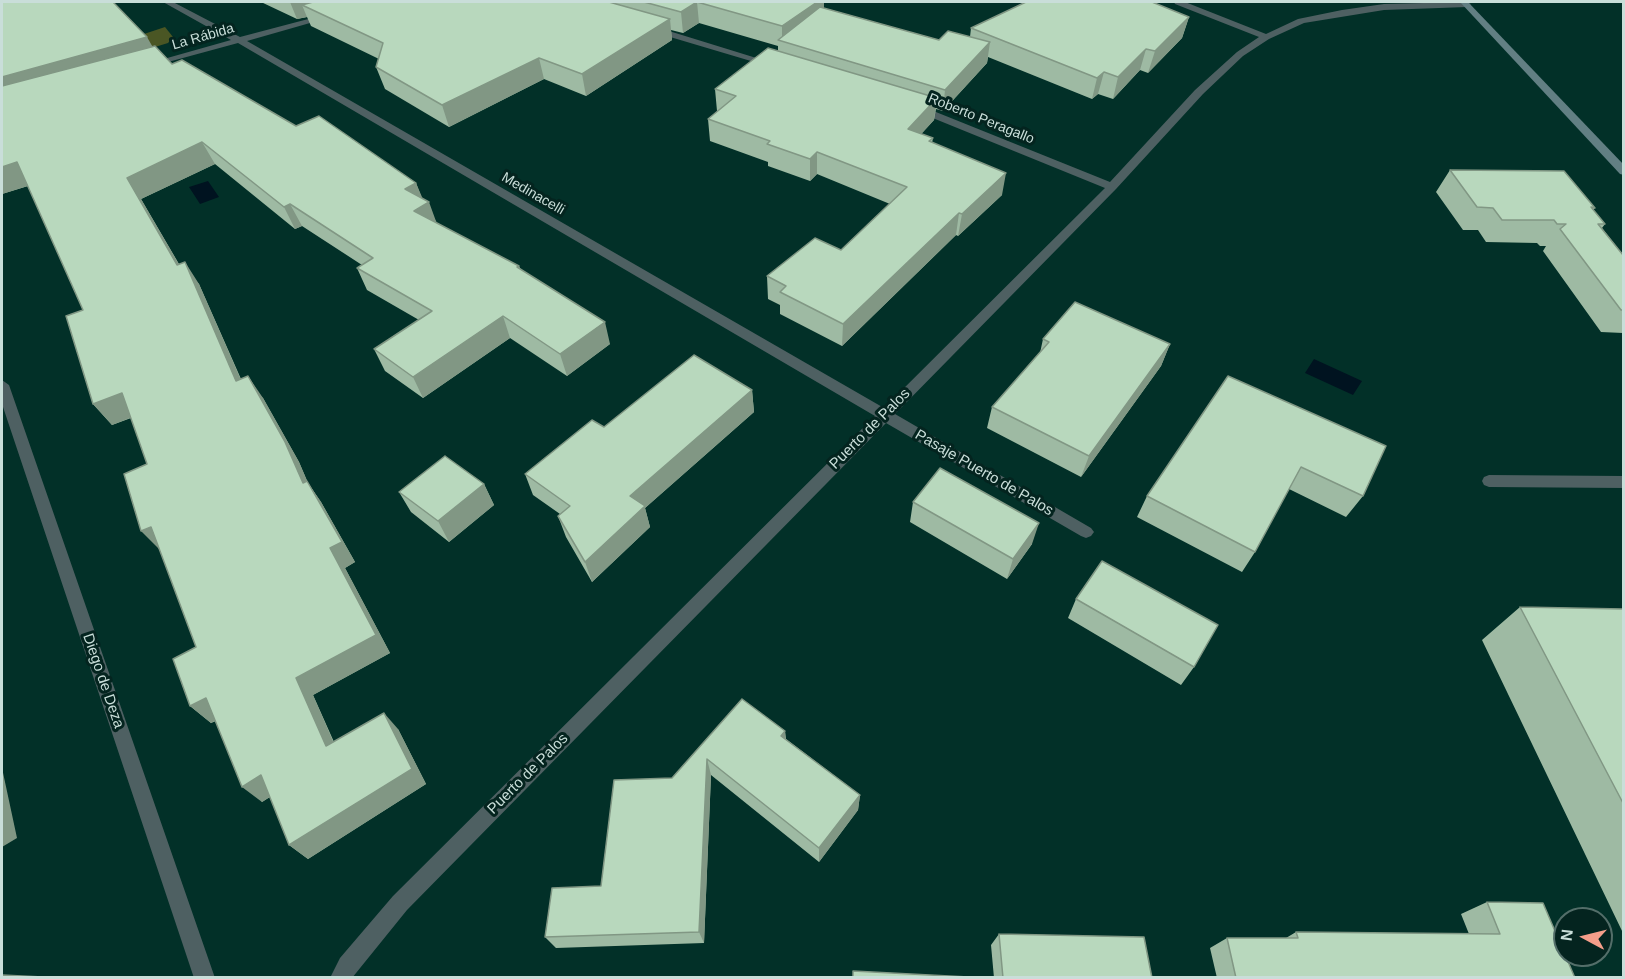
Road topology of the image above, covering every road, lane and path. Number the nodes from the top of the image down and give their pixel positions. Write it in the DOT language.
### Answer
graph roads {
  1 [pos="167,2"];
  2 [pos="1178,2"];
  3 [pos="1465,3"];
  4 [pos="342,11"];
  5 [pos="642,26"];
  6 [pos="1266,37"];
  7 [pos="239,40"];
  8 [pos="137,69"];
  9 [pos="790,70"];
  10 [pos="904,104"];
  11 [pos="1623,172"];
  12 [pos="1112,187"];
  13 [pos="2,385"];
  14 [pos="883,415"];
  15 [pos="1489,481"];
  16 [pos="1623,482"];
  17 [pos="1086,532"];
  18 [pos="205,978"];
  19 [pos="340,978"];
  1 -- 7 [label="street, Medinacelli"];
  2 -- 6 [label="street"];
  3 -- 6 [label="street, Puerto de Palos"];
  3 -- 11 [label="main road"];
  4 -- 7 [label="street, La Rábida"];
  5 -- 9 [label="street"];
  6 -- 12 [label="street, Puerto de Palos"];
  7 -- 8 [label="street, La Rábida"];
  7 -- 14 [label="street, Medinacelli"];
  10 -- 12 [label="street, Roberto Peragallo"];
  12 -- 14 [label="street, Puerto de Palos"];
  13 -- 18 [label="street, Diego de Deza"];
  14 -- 17 [label="street, Pasaje Puerto de Palos"];
  14 -- 19 [label="street, Puerto de Palos"];
  15 -- 16 [label="street"];
}
